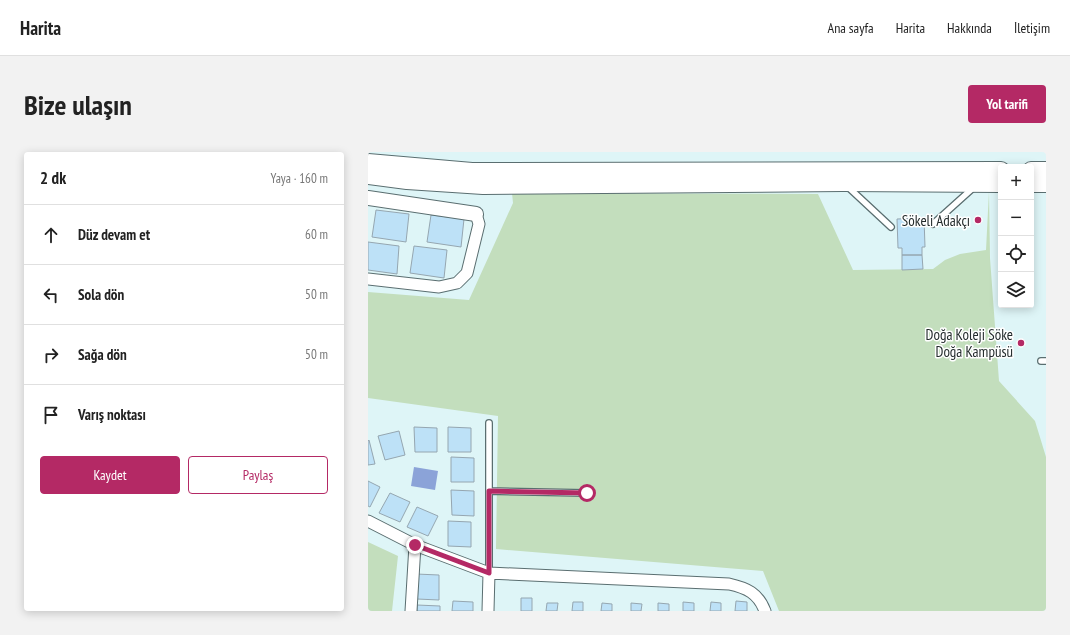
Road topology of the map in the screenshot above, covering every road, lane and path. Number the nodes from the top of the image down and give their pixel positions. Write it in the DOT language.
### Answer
graph roads {
  1 [pos="368,162"];
  2 [pos="998,170"];
  3 [pos="1034,170"];
  4 [pos="1046,170"];
  5 [pos="368,176"];
  6 [pos="844,183"];
  7 [pos="977,184"];
  8 [pos="998,184"];
  9 [pos="1034,184"];
  10 [pos="1046,184"];
  11 [pos="368,198"];
  12 [pos="476,214"];
  13 [pos="933,224"];
  14 [pos="891,226"];
  15 [pos="368,279"];
  16 [pos="489,423"];
  17 [pos="489,491"];
  18 [pos="587,493"];
  19 [pos="368,522"];
  20 [pos="415,545"];
  21 [pos="489,573"];
  22 [pos="411,611"];
  23 [pos="488,611"];
  24 [pos="764,611"];
  1 -- 2 [label="main road"];
  3 -- 4 [label="main road"];
  5 -- 6 [label="main road"];
  6 -- 7 [label="main road"];
  6 -- 14 [label="lane"];
  7 -- 8 [label="main road"];
  7 -- 13 [label="lane"];
  9 -- 10 [label="main road"];
  11 -- 12 [label="street"];
  12 -- 15 [label="street"];
  16 -- 17 [label="lane"];
  17 -- 18 [label="lane"];
  17 -- 21 [label="lane"];
  19 -- 20 [label="street"];
  20 -- 21 [label="street"];
  20 -- 22 [label="street"];
  21 -- 23 [label="street"];
  21 -- 24 [label="street"];
}
